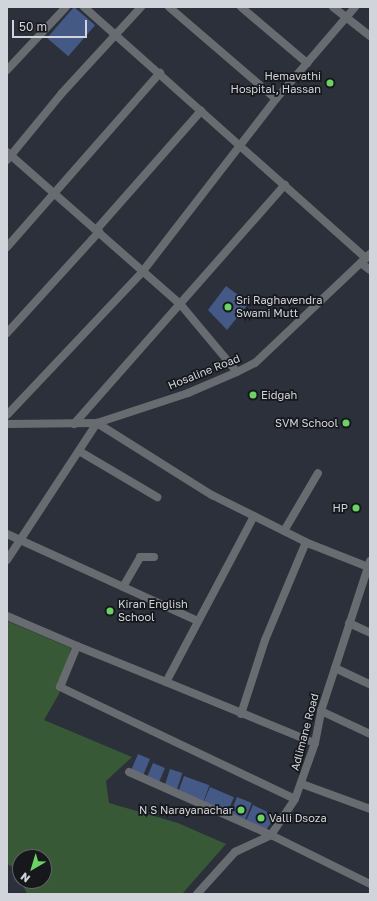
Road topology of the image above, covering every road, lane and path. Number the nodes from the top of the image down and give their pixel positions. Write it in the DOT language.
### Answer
graph roads {
  1 [pos="66,7"];
  2 [pos="84,7"];
  3 [pos="141,7"];
  4 [pos="169,7"];
  5 [pos="241,7"];
  6 [pos="333,7"];
  7 [pos="355,7"];
  8 [pos="346,17"];
  9 [pos="116,36"];
  10 [pos="370,36"];
  11 [pos="307,63"];
  12 [pos="7,70"];
  13 [pos="160,73"];
  14 [pos="276,100"];
  15 [pos="201,111"];
  16 [pos="240,145"];
  17 [pos="8,156"];
  18 [pos="285,186"];
  19 [pos="55,194"];
  20 [pos="98,231"];
  21 [pos="7,247"];
  22 [pos="365,259"];
  23 [pos="370,270"];
  24 [pos="143,271"];
  25 [pos="181,305"];
  26 [pos="7,333"];
  27 [pos="237,372"];
  28 [pos="7,415"];
  29 [pos="97,423"];
  30 [pos="7,424"];
  31 [pos="74,424"];
  32 [pos="79,451"];
  33 [pos="318,473"];
  34 [pos="156,497"];
  35 [pos="254,516"];
  36 [pos="284,531"];
  37 [pos="7,534"];
  38 [pos="20,540"];
  39 [pos="306,542"];
  40 [pos="154,557"];
  41 [pos="7,560"];
  42 [pos="369,564"];
  43 [pos="367,581"];
  44 [pos="123,587"];
  45 [pos="7,616"];
  46 [pos="198,621"];
  47 [pos="348,623"];
  48 [pos="370,633"];
  49 [pos="77,646"];
  50 [pos="334,668"];
  51 [pos="166,682"];
  52 [pos="370,684"];
  53 [pos="321,711"];
  54 [pos="241,714"];
  55 [pos="370,734"];
  56 [pos="315,743"];
  57 [pos="129,772"];
  58 [pos="302,784"];
  59 [pos="295,799"];
  60 [pos="370,809"];
  61 [pos="271,835"];
  62 [pos="370,884"];
  63 [pos="197,894"];
  1 -- 12 [label="street"];
  2 -- 9 [label="street"];
  3 -- 9 [label="street"];
  4 -- 14 [label="street"];
  5 -- 11 [label="street"];
  6 -- 8 [label="street"];
  7 -- 8 [label="street"];
  8 -- 10 [label="street"];
  8 -- 11 [label="street"];
  9 -- 13 [label="street"];
  9 -- 17 [label="street"];
  11 -- 14 [label="street"];
  13 -- 15 [label="street"];
  13 -- 19 [label="street"];
  14 -- 16 [label="street"];
  15 -- 16 [label="street"];
  15 -- 20 [label="street"];
  16 -- 18 [label="street"];
  16 -- 24 [label="street"];
  17 -- 19 [label="street"];
  18 -- 22 [label="street"];
  18 -- 25 [label="street"];
  19 -- 20 [label="street"];
  19 -- 21 [label="street"];
  20 -- 24 [label="street"];
  20 -- 26 [label="street"];
  22 -- 23 [label="street"];
  22 -- 27 [label="street, Hosaline Road"];
  24 -- 25 [label="street"];
  24 -- 28 [label="street"];
  25 -- 27 [label="street"];
  25 -- 31 [label="street"];
  27 -- 29 [label="street, Hosaline Road"];
  29 -- 31 [label="street, Hosaline Road"];
  29 -- 32 [label="street"];
  29 -- 35 [label="street"];
  30 -- 31 [label="street, Hosaline Road"];
  32 -- 34 [label="street"];
  32 -- 38 [label="street"];
  33 -- 36 [label="street"];
  35 -- 36 [label="street"];
  35 -- 46 [label="street"];
  36 -- 39 [label="street"];
  37 -- 38 [label="street"];
  38 -- 41 [label="street"];
  38 -- 44 [label="street"];
  39 -- 42 [label="street"];
  39 -- 54 [label="street"];
  40 -- 44 [label="street"];
  42 -- 43 [label="street, Adlimane Road"];
  43 -- 47 [label="street, Adlimane Road"];
  44 -- 46 [label="street"];
  45 -- 49 [label="street"];
  46 -- 51 [label="street"];
  47 -- 48 [label="street"];
  47 -- 50 [label="street, Adlimane Road"];
  49 -- 51 [label="street"];
  49 -- 59 [label="street"];
  50 -- 52 [label="street"];
  50 -- 53 [label="street, Adlimane Road"];
  51 -- 54 [label="street"];
  53 -- 55 [label="street"];
  53 -- 56 [label="street, Adlimane Road"];
  54 -- 56 [label="street"];
  56 -- 58 [label="street, Adlimane Road"];
  57 -- 61 [label="street"];
  58 -- 59 [label="street, Adlimane Road"];
  58 -- 60 [label="street"];
  59 -- 61 [label="street, Adlimane Road"];
  61 -- 62 [label="street"];
  61 -- 63 [label="street"];
}
